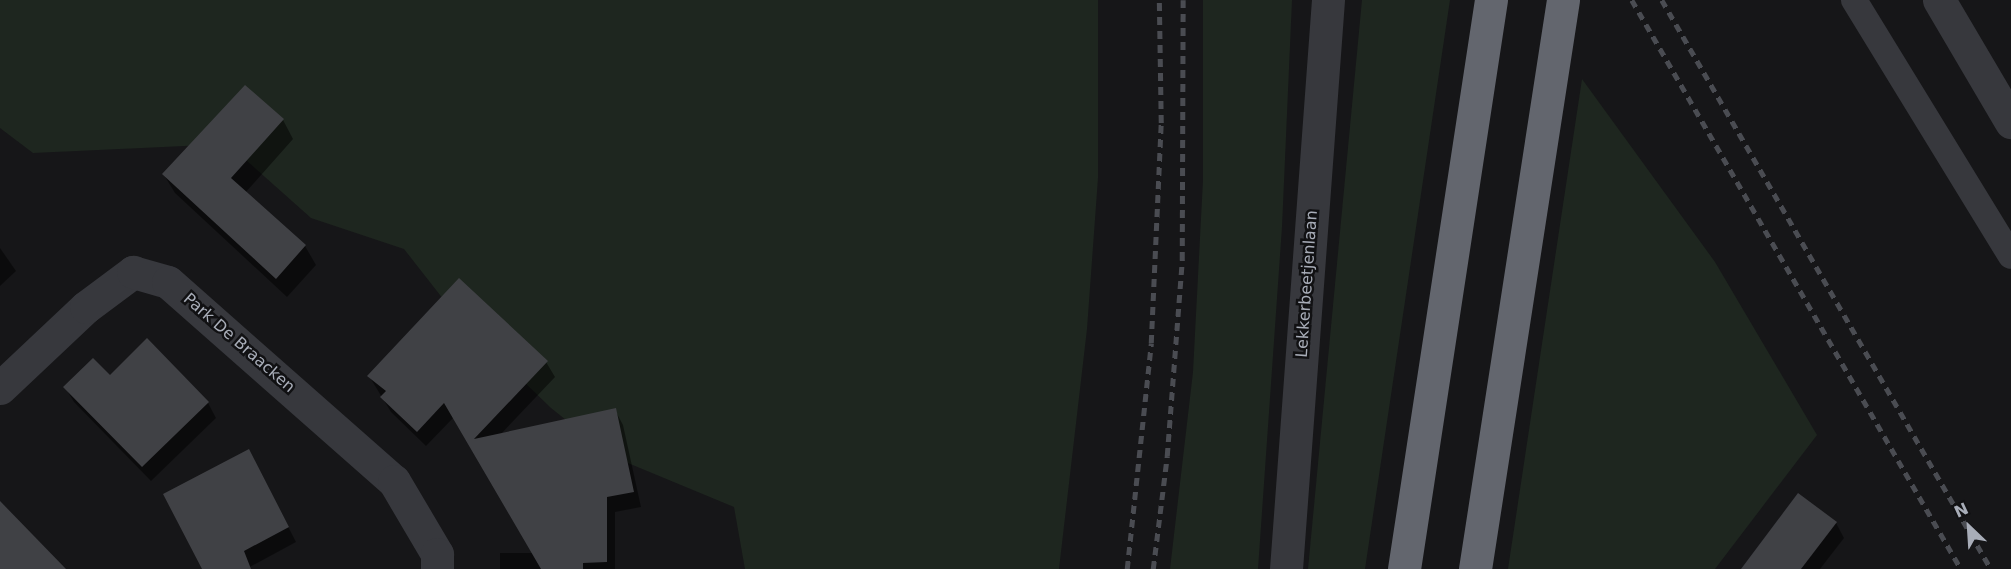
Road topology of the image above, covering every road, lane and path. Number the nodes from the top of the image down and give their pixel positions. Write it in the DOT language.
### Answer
graph roads {
  1 [pos="1328,0"];
  2 [pos="1491,0"];
  3 [pos="1563,0"];
  4 [pos="1854,0"];
  5 [pos="1939,0"];
  6 [pos="2011,122"];
  7 [pos="2011,256"];
  8 [pos="0,388"];
  9 [pos="437,569"];
  10 [pos="1286,569"];
  11 [pos="1404,569"];
  12 [pos="1475,569"];
  1 -- 10 [label="street, Lekkerbeetjenlaan"];
  2 -- 11 [label="highway"];
  3 -- 12 [label="highway"];
  4 -- 7 [label="lane"];
  5 -- 6 [label="street"];
  8 -- 9 [label="street, Park De Braacken"];
}
